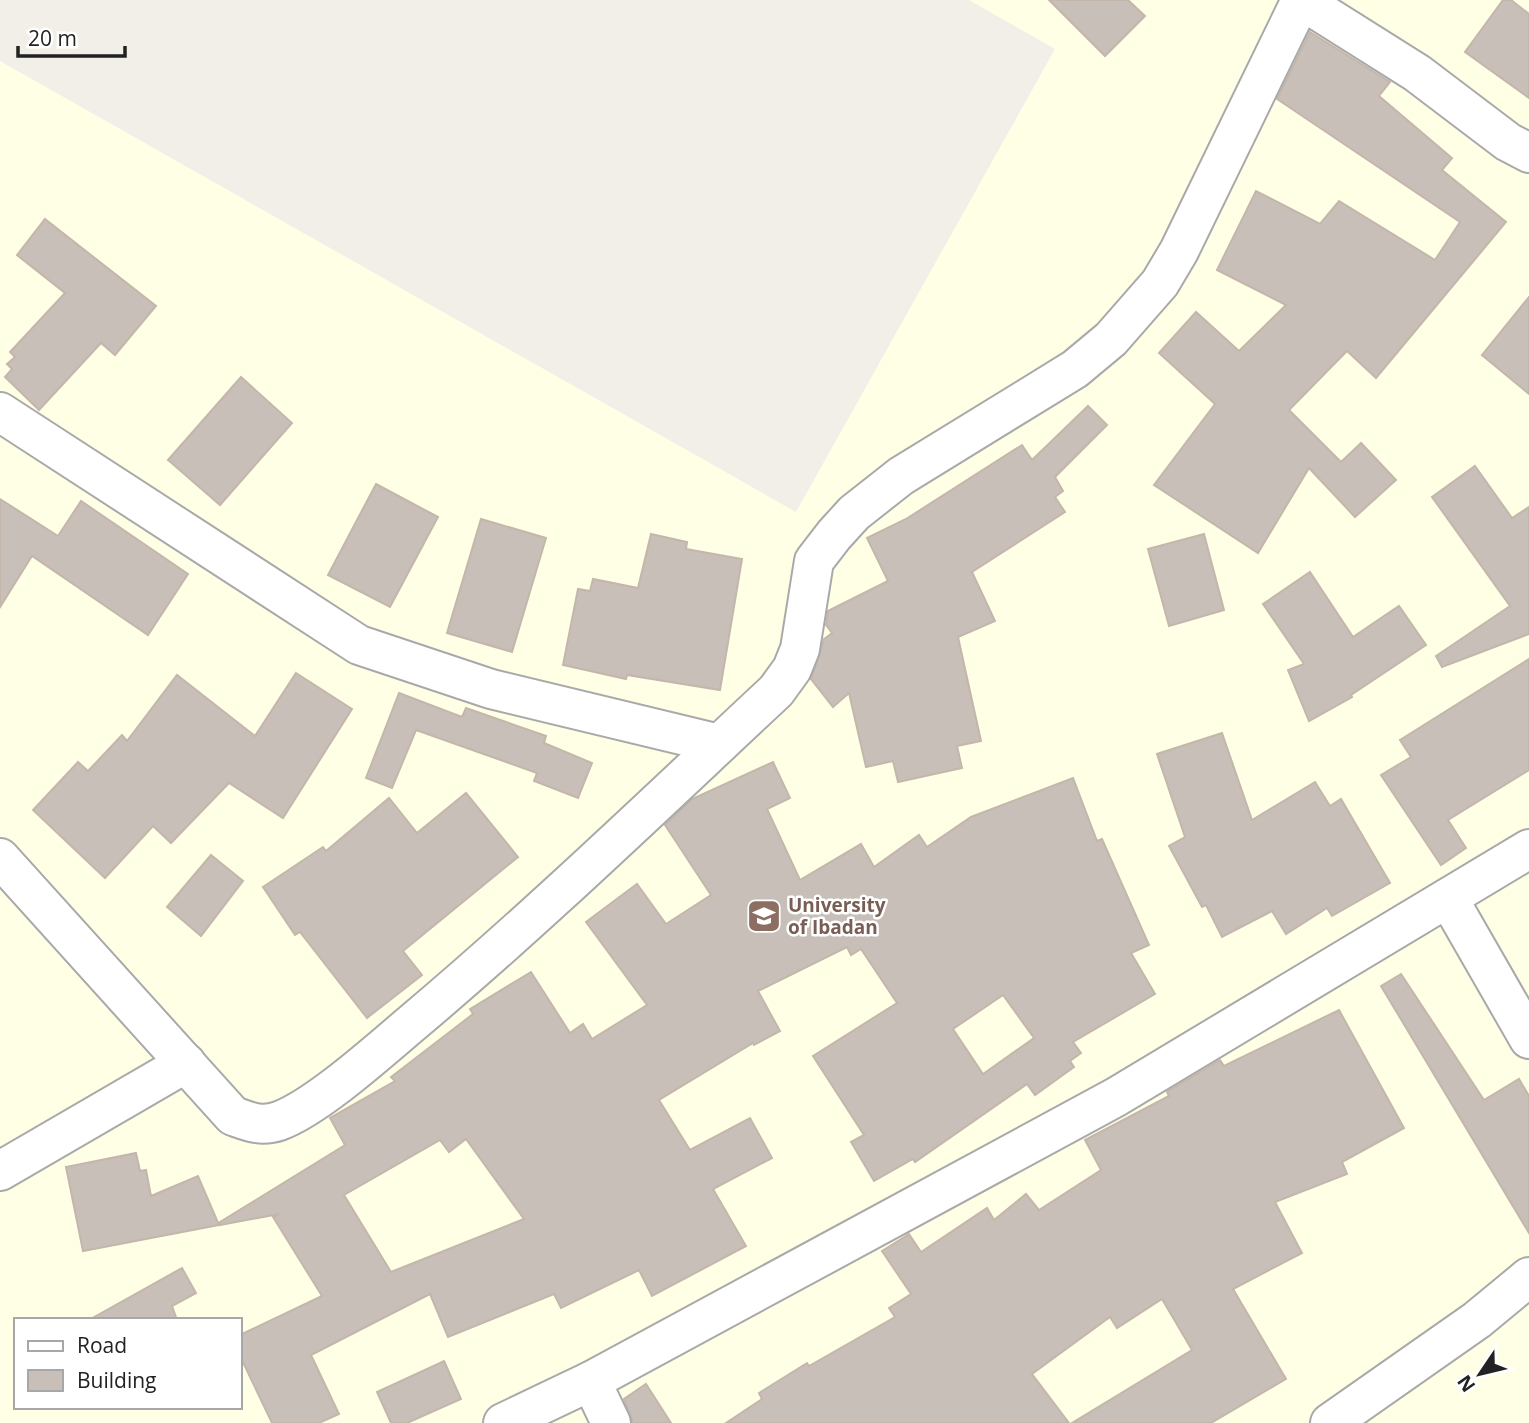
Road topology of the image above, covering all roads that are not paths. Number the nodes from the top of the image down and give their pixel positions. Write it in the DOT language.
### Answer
graph roads {
  1 [pos="1301,0"];
  2 [pos="1529,153"];
  3 [pos="0,412"];
  4 [pos="719,744"];
  5 [pos="1529,849"];
  6 [pos="0,858"];
  7 [pos="1448,898"];
  8 [pos="1529,1039"];
  9 [pos="186,1063"];
  10 [pos="0,1171"];
  11 [pos="1529,1277"];
  12 [pos="591,1381"];
  13 [pos="503,1423"];
  14 [pos="611,1423"];
  15 [pos="1330,1423"];
  1 -- 2 [label="street"];
  1 -- 4 [label="street"];
  3 -- 4 [label="street"];
  4 -- 9 [label="street"];
  5 -- 7 [label="street"];
  6 -- 9 [label="street"];
  7 -- 8 [label="street"];
  7 -- 12 [label="street"];
  9 -- 10 [label="street"];
  11 -- 15 [label="street"];
  12 -- 13 [label="street"];
  12 -- 14 [label="street"];
}
